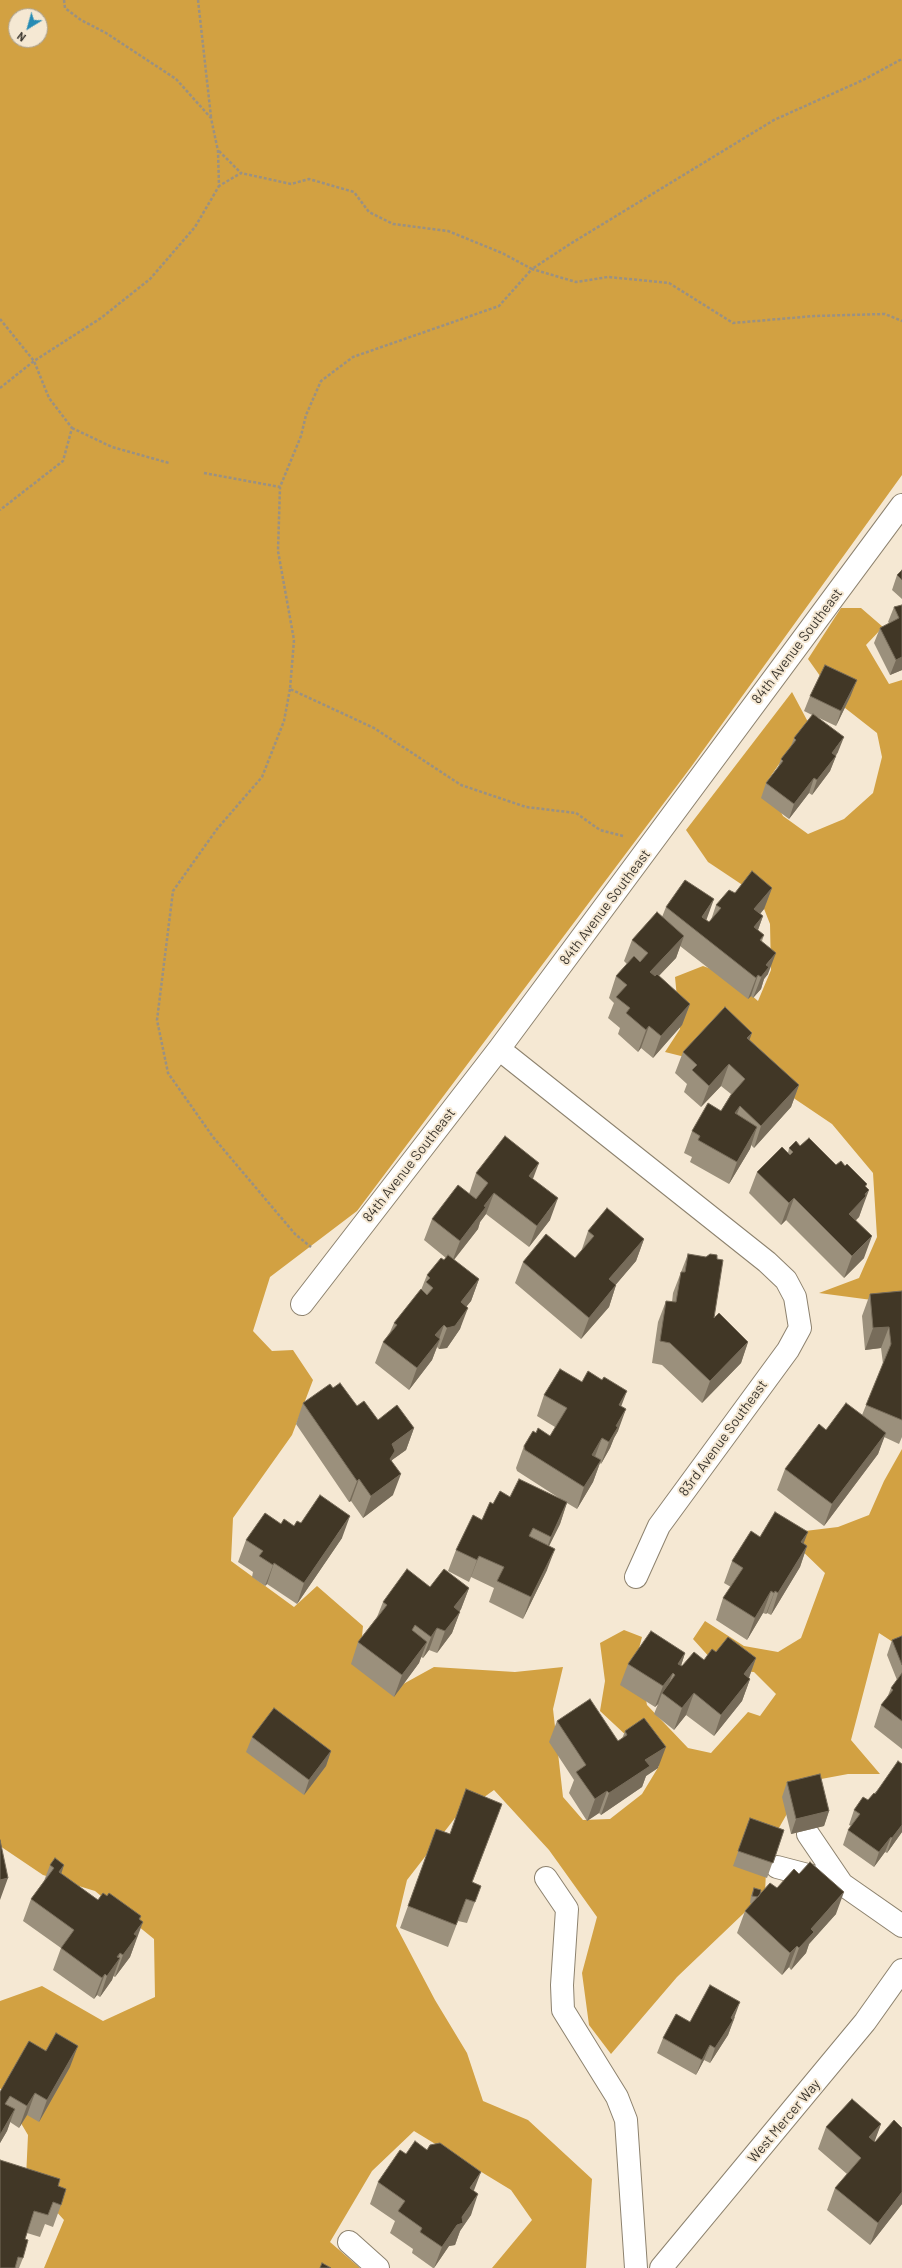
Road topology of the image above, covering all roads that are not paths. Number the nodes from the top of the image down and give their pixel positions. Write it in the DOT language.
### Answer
graph roads {
  1 [pos="902,505"];
  2 [pos="499,1049"];
  3 [pos="302,1304"];
  4 [pos="636,1577"];
  5 [pos="808,1834"];
  6 [pos="777,1867"];
  7 [pos="546,1878"];
  8 [pos="842,1884"];
  9 [pos="902,1926"];
  10 [pos="902,1970"];
  11 [pos="349,2242"];
  12 [pos="378,2268"];
  13 [pos="636,2268"];
  14 [pos="662,2268"];
  1 -- 2 [label="street, 84th Avenue Southeast"];
  2 -- 3 [label="street, 84th Avenue Southeast"];
  2 -- 4 [label="street, 83rd Avenue Southeast"];
  5 -- 8 [label="street"];
  6 -- 8 [label="street"];
  7 -- 13 [label="street"];
  8 -- 9 [label="street"];
  10 -- 14 [label="street, West Mercer Way"];
  11 -- 12 [label="street"];
}
